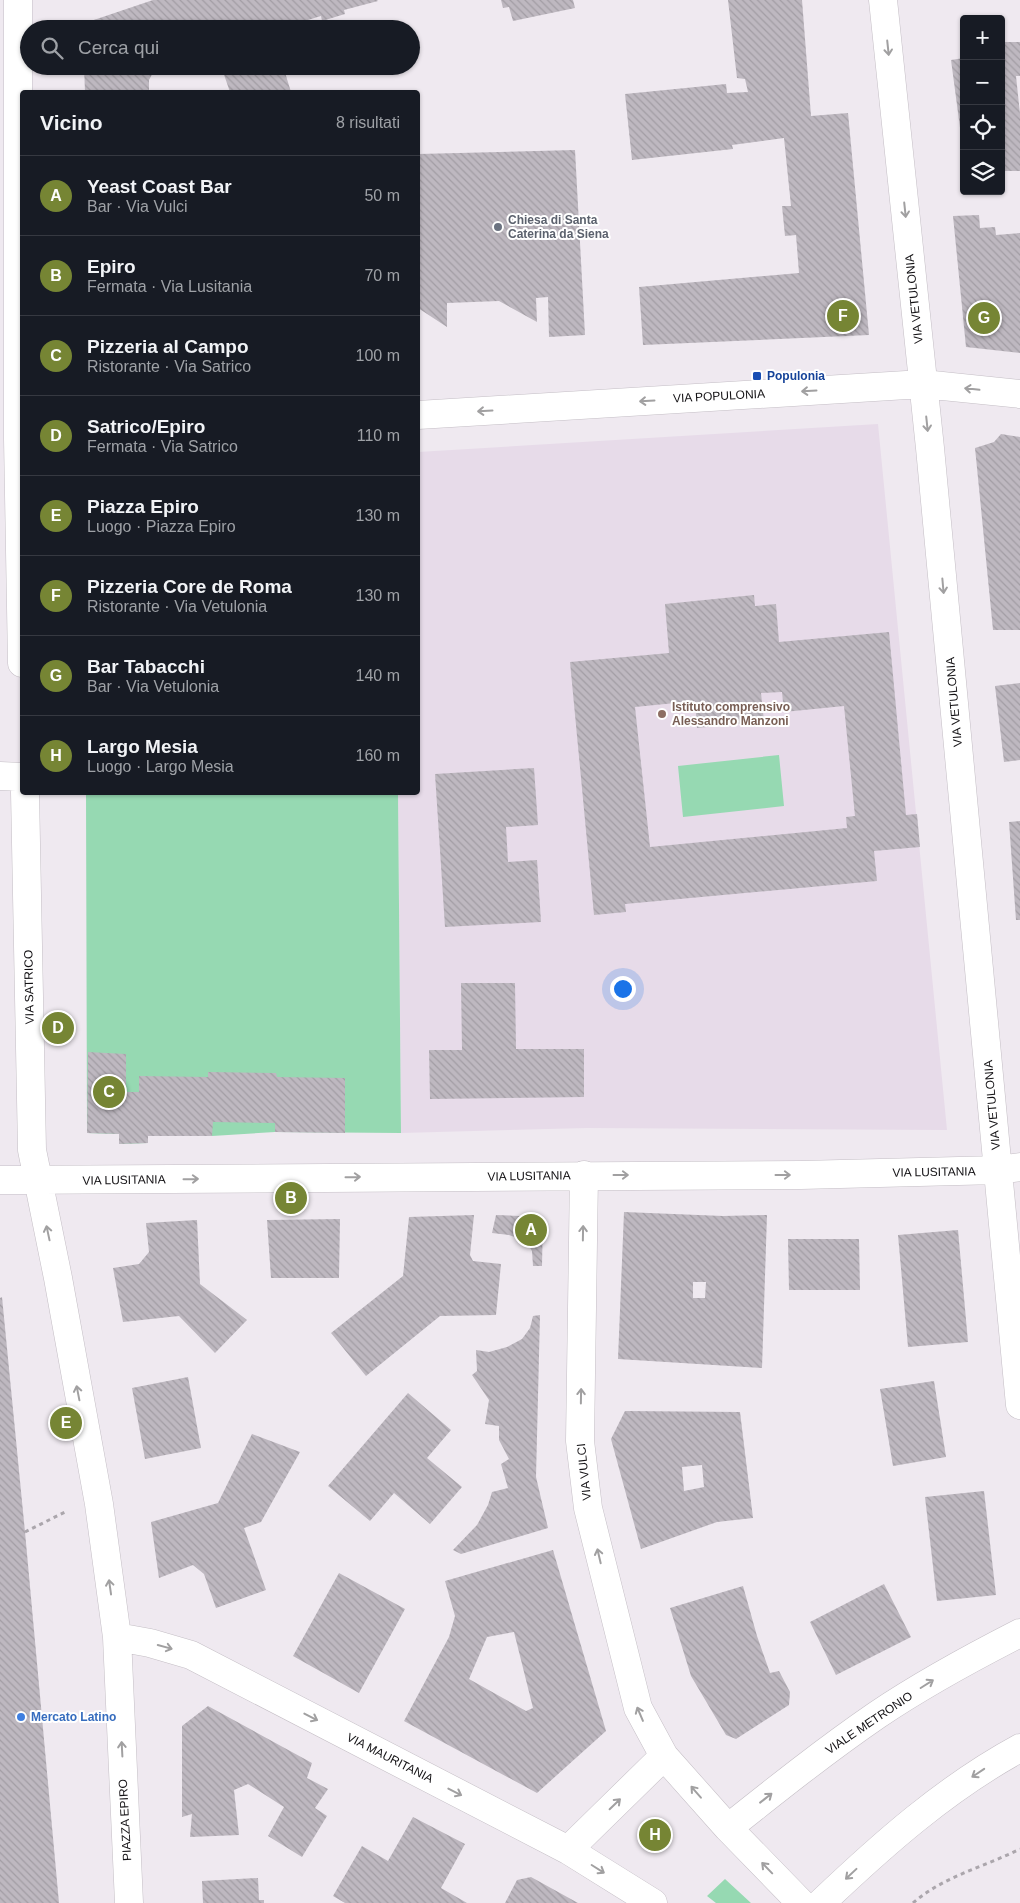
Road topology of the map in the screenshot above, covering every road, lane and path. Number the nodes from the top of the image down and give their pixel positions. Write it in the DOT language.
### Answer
graph roads {
  1 [pos="18,0"];
  2 [pos="883,0"];
  3 [pos="923,384"];
  4 [pos="1020,394"];
  5 [pos="420,415"];
  6 [pos="13,439"];
  7 [pos="20,614"];
  8 [pos="0,776"];
  9 [pos="20,777"];
  10 [pos="25,795"];
  11 [pos="1009,1169"];
  12 [pos="584,1175"];
  13 [pos="0,1180"];
  14 [pos="37,1180"];
  15 [pos="1020,1405"];
  16 [pos="70,1509"];
  17 [pos="25,1532"];
  18 [pos="1020,1633"];
  19 [pos="117,1637"];
  20 [pos="1020,1748"];
  21 [pos="664,1756"];
  22 [pos="728,1828"];
  23 [pos="1020,1849"];
  24 [pos="568,1850"];
  25 [pos="129,1903"];
  26 [pos="652,1903"];
  27 [pos="801,1903"];
  28 [pos="821,1903"];
  29 [pos="913,1903"];
  1 -- 6 [label="street"];
  2 -- 3 [label="street, VIA VETULONIA, one-way"];
  4 -- 3 [label="street, VIA POPULONIA, one-way"];
  3 -- 5 [label="street, VIA POPULONIA, one-way"];
  3 -- 11 [label="street, VIA VETULONIA, one-way"];
  6 -- 7 [label="street"];
  8 -- 9 [label="street"];
  10 -- 14 [label="street, VIA SATRICO"];
  12 -- 11 [label="street, VIA LUSITANIA, one-way"];
  11 -- 15 [label="street, VIA VETULONIA"];
  14 -- 12 [label="street, VIA LUSITANIA, one-way"];
  21 -- 12 [label="street, VIA VULCI, one-way"];
  13 -- 14 [label="street"];
  19 -- 14 [label="street, PIAZZA EPIRO, one-way"];
  16 -- 17 [label="path"];
  22 -- 18 [label="street, VIALE METRONIO, one-way"];
  19 -- 24 [label="street, VIA MAURITANIA, one-way"];
  25 -- 19 [label="street, PIAZZA EPIRO, one-way"];
  20 -- 28 [label="street, one-way"];
  22 -- 21 [label="street, VIA VULCI, one-way"];
  24 -- 21 [label="street, one-way"];
  27 -- 22 [label="street, VIA VULCI, one-way"];
  23 -- 29 [label="path"];
  24 -- 26 [label="street, VIA MAURITANIA, one-way"];
}
